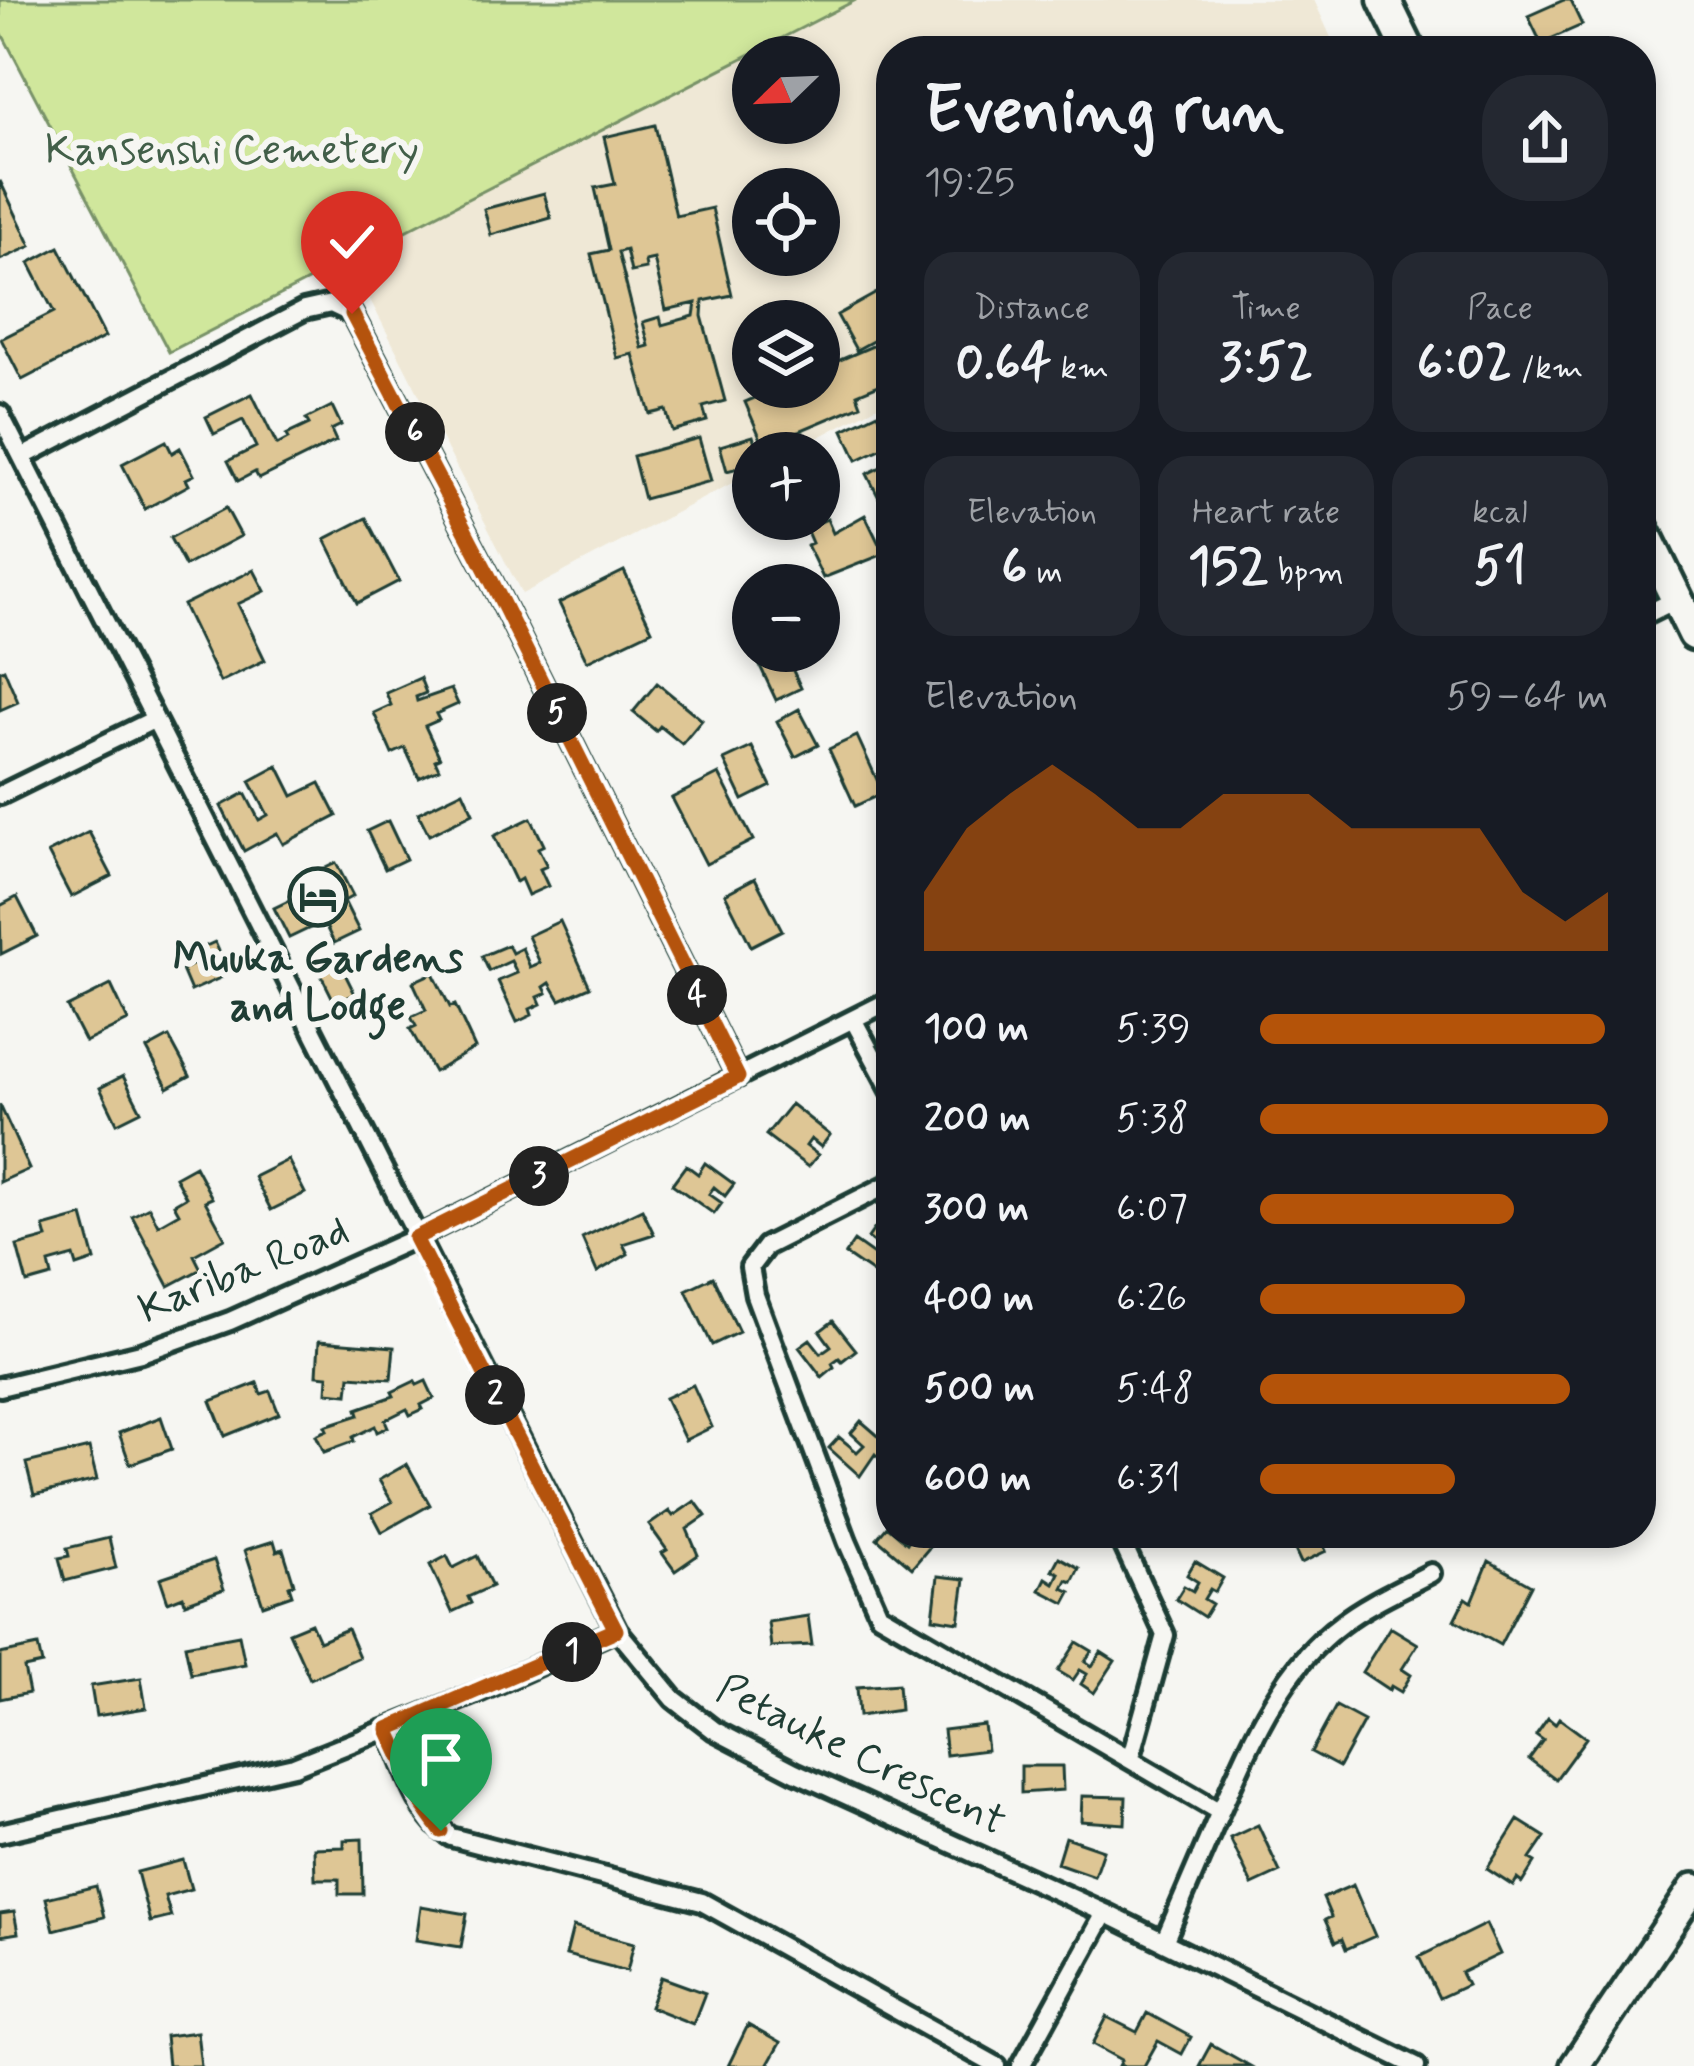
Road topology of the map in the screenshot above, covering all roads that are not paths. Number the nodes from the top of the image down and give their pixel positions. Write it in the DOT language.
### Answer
graph roads {
  1 [pos="1384,0"];
  2 [pos="1401,36"];
  3 [pos="0,413"];
  4 [pos="22,457"];
  5 [pos="1656,556"];
  6 [pos="1677,599"];
  7 [pos="1656,610"];
  8 [pos="1694,634"];
  9 [pos="153,720"];
  10 [pos="0,795"];
  11 [pos="876,1008"];
  12 [pos="854,1019"];
  13 [pos="876,1061"];
  14 [pos="738,1077"];
  15 [pos="876,1191"];
  16 [pos="415,1238"];
  17 [pos="0,1387"];
  18 [pos="1125,1548"];
  19 [pos="1431,1573"];
  20 [pos="616,1630"];
  21 [pos="388,1729"];
  22 [pos="1131,1757"];
  23 [pos="1220,1811"];
  24 [pos="0,1833"];
  25 [pos="1694,1888"];
  26 [pos="1105,1913"];
  27 [pos="1164,1942"];
  28 [pos="997,2066"];
  29 [pos="1022,2066"];
  30 [pos="1416,2066"];
  31 [pos="1575,2066"];
  1 -- 2 [label="highway"];
  3 -- 4 [label="street, Petauke Crescent"];
  4 -- 9 [label="street, Petauke Crescent"];
  4 -- 14 [label="street"];
  5 -- 6 [label="highway"];
  6 -- 7 [label="street"];
  6 -- 8 [label="highway"];
  9 -- 10 [label="street"];
  9 -- 16 [label="street, Petauke Crescent"];
  11 -- 12 [label="street, Kariba Road"];
  12 -- 13 [label="street"];
  12 -- 14 [label="street, Kariba Road"];
  14 -- 16 [label="street, Kariba Road"];
  15 -- 22 [label="street"];
  16 -- 17 [label="street, Kariba Road"];
  16 -- 20 [label="street, Petauke Crescent"];
  18 -- 22 [label="street"];
  19 -- 23 [label="street"];
  20 -- 21 [label="street"];
  20 -- 26 [label="street, Petauke Crescent"];
  21 -- 24 [label="street"];
  21 -- 28 [label="street"];
  22 -- 23 [label="street"];
  23 -- 27 [label="street"];
  25 -- 31 [label="main road"];
  26 -- 27 [label="street, Petauke Crescent"];
  26 -- 29 [label="street"];
  27 -- 30 [label="street, Petauke Crescent"];
}
